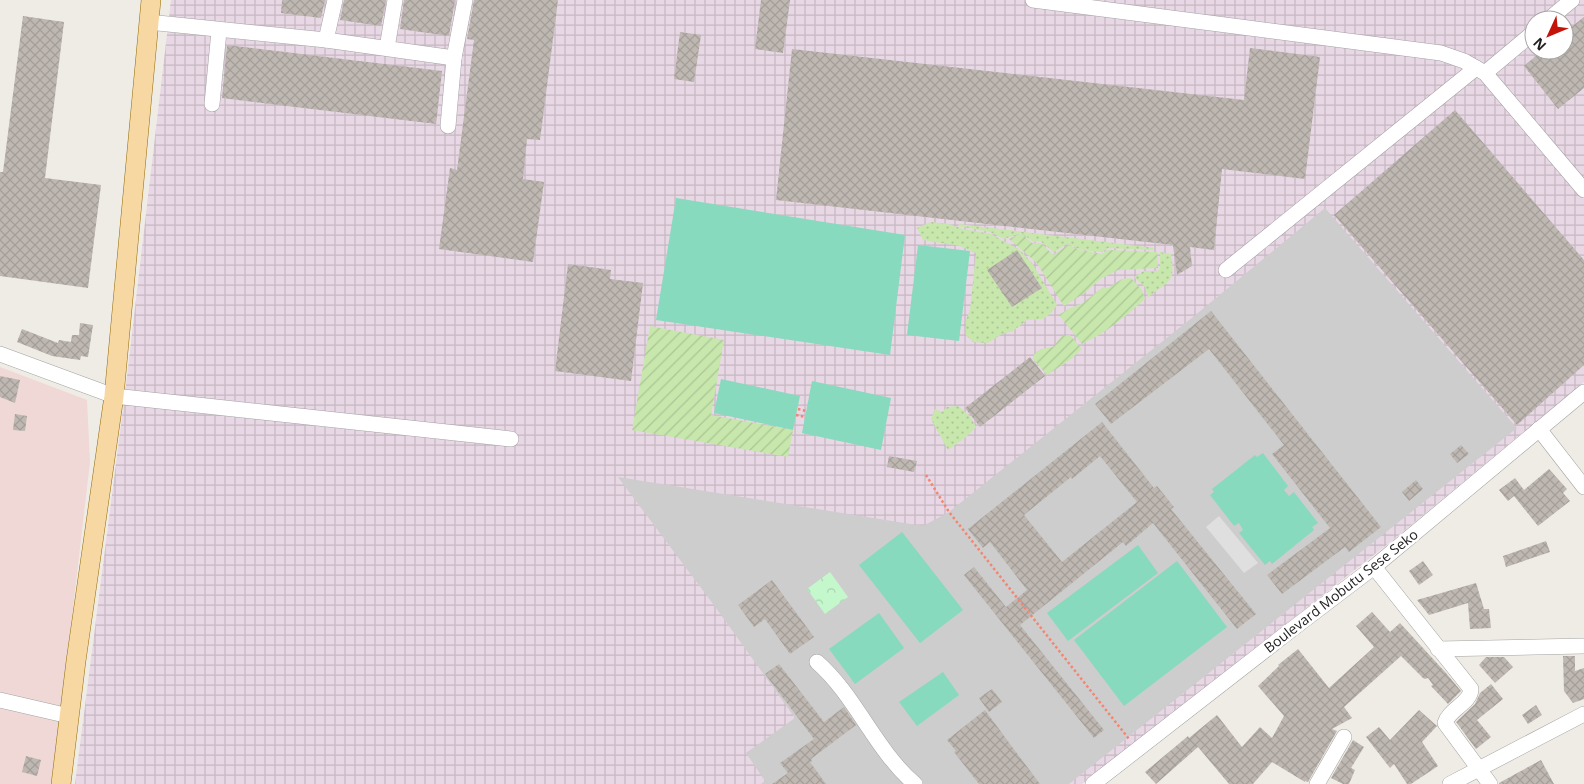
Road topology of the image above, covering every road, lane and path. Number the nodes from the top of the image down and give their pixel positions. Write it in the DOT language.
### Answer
graph roads {
  1 [pos="151,0"];
  2 [pos="335,0"];
  3 [pos="395,0"];
  4 [pos="465,0"];
  5 [pos="1033,0"];
  6 [pos="1572,0"];
  7 [pos="1560,10"];
  8 [pos="148,22"];
  9 [pos="219,30"];
  10 [pos="1524,39"];
  11 [pos="326,40"];
  12 [pos="387,48"];
  13 [pos="454,58"];
  14 [pos="1481,70"];
  15 [pos="212,104"];
  16 [pos="448,126"];
  17 [pos="1584,190"];
  18 [pos="1226,270"];
  19 [pos="0,354"];
  20 [pos="1584,392"];
  21 [pos="114,396"];
  22 [pos="798,409"];
  23 [pos="806,411"];
  24 [pos="796,415"];
  25 [pos="805,417"];
  26 [pos="1539,429"];
  27 [pos="511,438"];
  28 [pos="926,475"];
  29 [pos="1584,487"];
  30 [pos="1374,567"];
  31 [pos="1584,646"];
  32 [pos="1438,649"];
  33 [pos="817,662"];
  34 [pos="0,700"];
  35 [pos="1584,714"];
  36 [pos="70,716"];
  37 [pos="1344,737"];
  38 [pos="1137,749"];
  39 [pos="1479,769"];
  40 [pos="1101,782"];
  41 [pos="61,784"];
  42 [pos="915,784"];
  43 [pos="1317,784"];
  44 [pos="1450,784"];
  45 [pos="1490,784"];
  1 -- 8 [label="main road"];
  2 -- 11 [label="street"];
  3 -- 12 [label="street"];
  4 -- 13 [label="street"];
  5 -- 14 [label="street"];
  6 -- 7 [label="street"];
  8 -- 9 [label="street"];
  8 -- 21 [label="main road"];
  9 -- 11 [label="street"];
  9 -- 15 [label="street"];
  10 -- 14 [label="street"];
  11 -- 12 [label="street"];
  12 -- 13 [label="street"];
  13 -- 16 [label="street"];
  14 -- 17 [label="street"];
  14 -- 18 [label="street"];
  19 -- 21 [label="street"];
  20 -- 26 [label="street, Boulevard Mobutu Sese Seko"];
  21 -- 27 [label="street"];
  21 -- 36 [label="main road"];
  22 -- 23 [label="path"];
  24 -- 25 [label="path"];
  26 -- 29 [label="street"];
  26 -- 30 [label="street, Boulevard Mobutu Sese Seko"];
  28 -- 38 [label="path"];
  30 -- 32 [label="street"];
  30 -- 38 [label="street, Boulevard Mobutu Sese Seko"];
  31 -- 32 [label="street"];
  32 -- 39 [label="street"];
  33 -- 42 [label="street"];
  34 -- 36 [label="street"];
  35 -- 39 [label="street"];
  36 -- 41 [label="main road"];
  37 -- 43 [label="street"];
  38 -- 40 [label="street, Boulevard Mobutu Sese Seko"];
  39 -- 44 [label="street"];
  39 -- 45 [label="street"];
}
